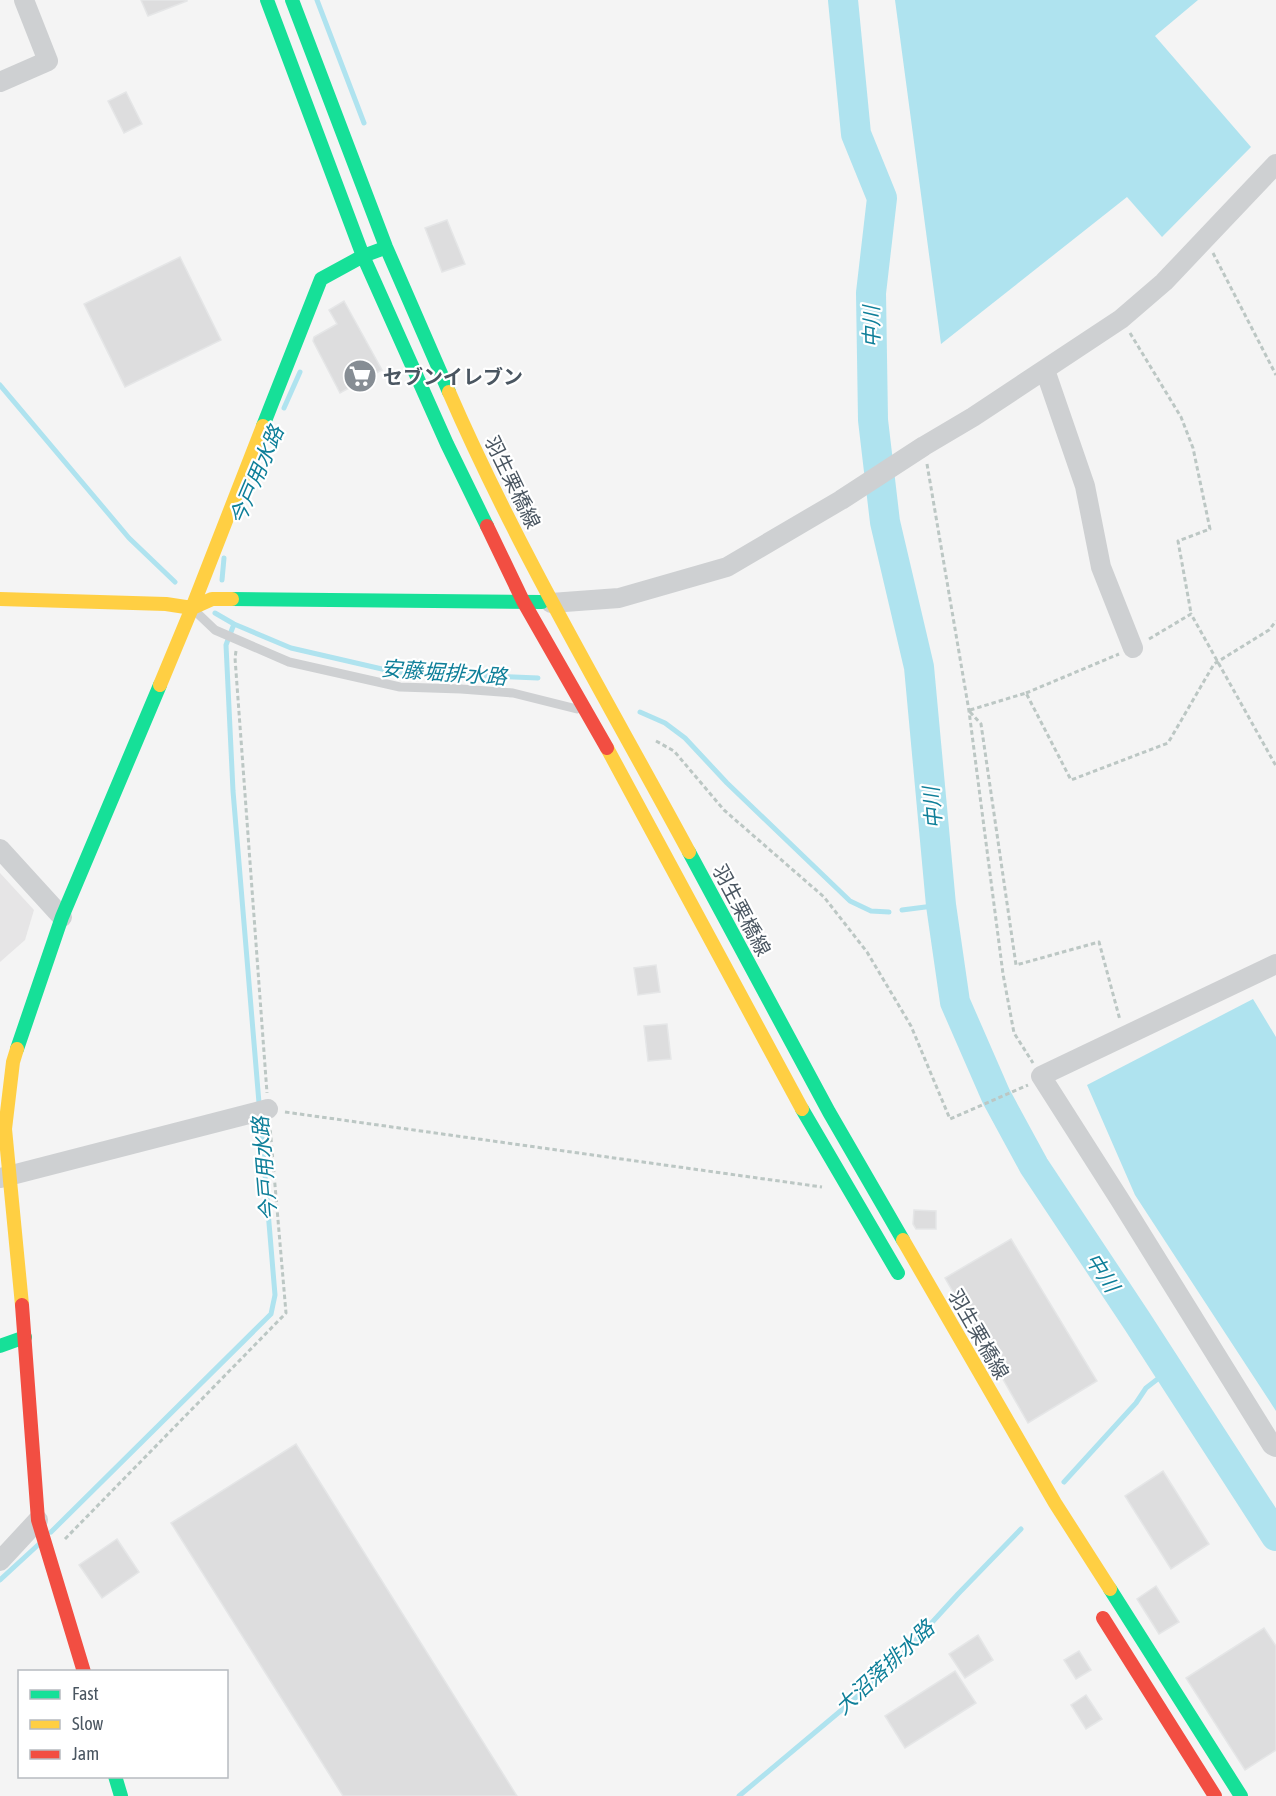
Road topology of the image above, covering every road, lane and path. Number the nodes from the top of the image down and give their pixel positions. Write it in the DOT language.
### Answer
graph roads {
  1 [pos="24,0"];
  2 [pos="267,0"];
  3 [pos="292,0"];
  4 [pos="0,81"];
  5 [pos="1276,164"];
  6 [pos="1206,238"];
  7 [pos="386,247"];
  8 [pos="363,256"];
  9 [pos="1121,319"];
  10 [pos="1045,370"];
  11 [pos="1276,375"];
  12 [pos="924,446"];
  13 [pos="0,599"];
  14 [pos="523,601"];
  15 [pos="551,603"];
  16 [pos="192,608"];
  17 [pos="1191,614"];
  18 [pos="1276,621"];
  19 [pos="1133,648"];
  20 [pos="1219,661"];
  21 [pos="1026,693"];
  22 [pos="969,711"];
  23 [pos="588,713"];
  24 [pos="625,733"];
  25 [pos="1276,766"];
  26 [pos="0,849"];
  27 [pos="62,917"];
  28 [pos="1276,964"];
  29 [pos="1125,1037"];
  30 [pos="1041,1076"];
  31 [pos="268,1109"];
  32 [pos="4,1177"];
  33 [pos="850,1191"];
  34 [pos="904,1284"];
  35 [pos="25,1337"];
  36 [pos="0,1346"];
  37 [pos="1276,1447"];
  38 [pos="38,1520"];
  39 [pos="0,1561"];
  40 [pos="1094,1603"];
  41 [pos="84,1670"];
  42 [pos="116,1778"];
  43 [pos="121,1796"];
  44 [pos="1215,1796"];
  45 [pos="1241,1796"];
  1 -- 4 [label="street"];
  2 -- 8 [label="main road, 羽生栗橋線"];
  3 -- 7 [label="main road, 羽生栗橋線"];
  5 -- 6 [label="street"];
  6 -- 9 [label="street"];
  6 -- 11 [label="path"];
  7 -- 8 [label="main road"];
  7 -- 15 [label="main road, 羽生栗橋線"];
  8 -- 14 [label="main road, 羽生栗橋線"];
  8 -- 16 [label="main road"];
  9 -- 10 [label="street"];
  9 -- 17 [label="path"];
  10 -- 12 [label="street"];
  10 -- 19 [label="street"];
  12 -- 15 [label="street"];
  12 -- 22 [label="path"];
  13 -- 16 [label="main road"];
  14 -- 15 [label="main road"];
  14 -- 16 [label="main road"];
  14 -- 23 [label="main road, 羽生栗橋線"];
  15 -- 24 [label="main road, 羽生栗橋線"];
  16 -- 23 [label="lane"];
  16 -- 27 [label="main road"];
  17 -- 19 [label="path"];
  17 -- 20 [label="path"];
  18 -- 20 [label="path"];
  19 -- 21 [label="path"];
  20 -- 21 [label="path"];
  20 -- 25 [label="path"];
  21 -- 22 [label="path"];
  22 -- 29 [label="path"];
  22 -- 30 [label="path"];
  23 -- 33 [label="main road, 羽生栗橋線"];
  24 -- 30 [label="path"];
  24 -- 45 [label="main road, 羽生栗橋線"];
  26 -- 27 [label="street"];
  27 -- 32 [label="main road"];
  28 -- 29 [label="street"];
  29 -- 30 [label="street"];
  30 -- 37 [label="street"];
  31 -- 32 [label="street"];
  31 -- 33 [label="path"];
  32 -- 35 [label="main road"];
  33 -- 34 [label="main road, 羽生栗橋線"];
  35 -- 36 [label="main road"];
  35 -- 38 [label="main road"];
  38 -- 39 [label="street"];
  38 -- 41 [label="main road"];
  40 -- 44 [label="main road"];
  42 -- 43 [label="main road"];
}
